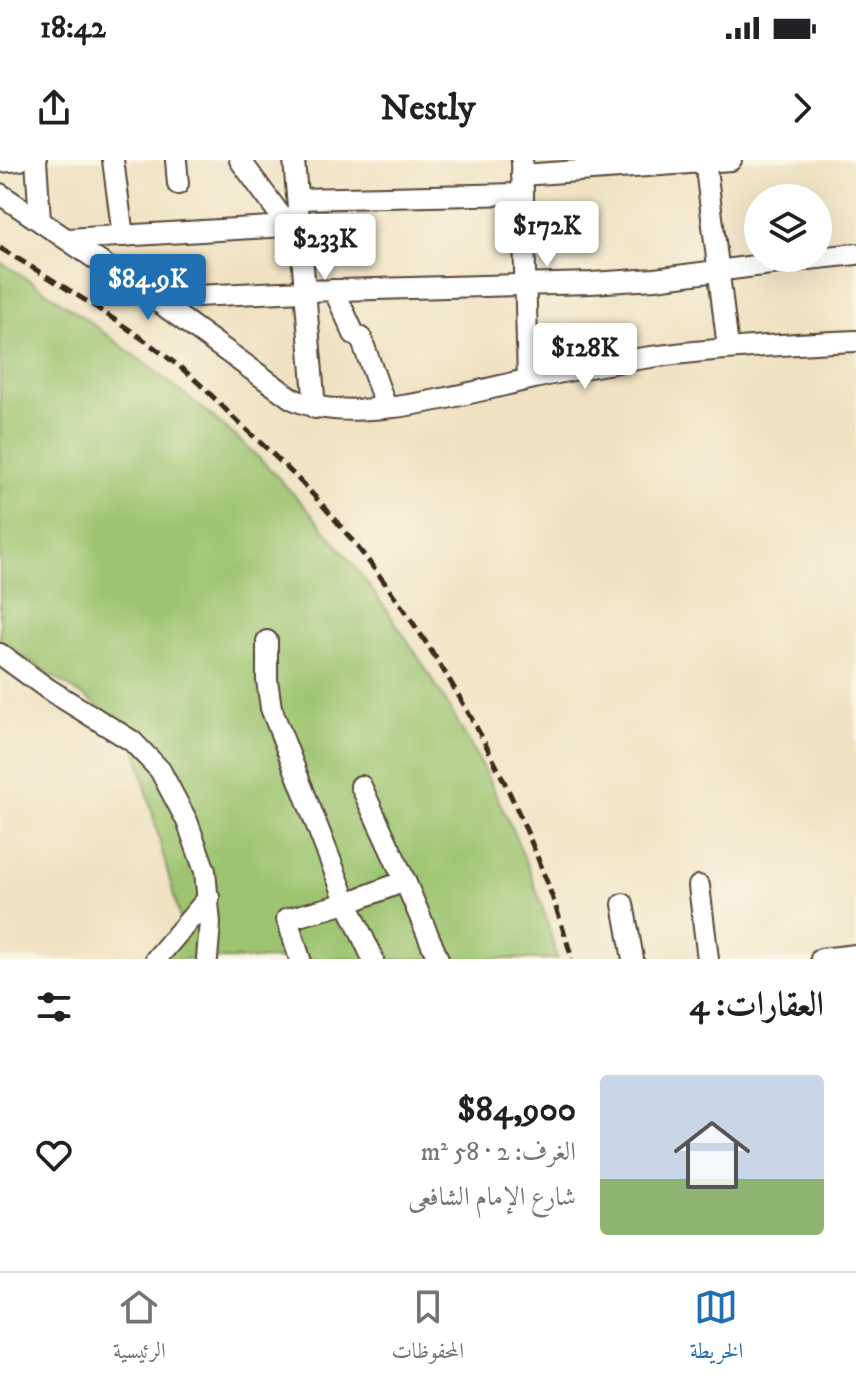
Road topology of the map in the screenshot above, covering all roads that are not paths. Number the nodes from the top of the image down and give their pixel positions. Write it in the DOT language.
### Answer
graph roads {
  1 [pos="20,160"];
  2 [pos="36,160"];
  3 [pos="113,160"];
  4 [pos="176,160"];
  5 [pos="240,160"];
  6 [pos="294,160"];
  7 [pos="731,160"];
  8 [pos="0,162"];
  9 [pos="706,162"];
  10 [pos="523,176"];
  11 [pos="178,184"];
  12 [pos="0,194"];
  13 [pos="298,199"];
  14 [pos="40,220"];
  15 [pos="287,226"];
  16 [pos="123,236"];
  17 [pos="68,239"];
  18 [pos="301,244"];
  19 [pos="856,254"];
  20 [pos="832,257"];
  21 [pos="744,268"];
  22 [pos="720,271"];
  23 [pos="525,286"];
  24 [pos="334,290"];
  25 [pos="303,291"];
  26 [pos="153,298"];
  27 [pos="856,341"];
  28 [pos="728,348"];
  29 [pos="528,379"];
  30 [pos="386,407"];
  31 [pos="315,408"];
  32 [pos="267,641"];
  33 [pos="0,654"];
  34 [pos="361,786"];
  35 [pos="405,881"];
  36 [pos="699,886"];
  37 [pos="209,897"];
  38 [pos="347,903"];
  39 [pos="623,904"];
  40 [pos="856,955"];
  41 [pos="156,959"];
  42 [pos="207,959"];
  43 [pos="300,959"];
  44 [pos="373,959"];
  45 [pos="438,959"];
  46 [pos="633,959"];
  47 [pos="708,959"];
  48 [pos="821,959"];
  1 -- 8 [label="street"];
  2 -- 14 [label="street"];
  3 -- 16 [label="street"];
  4 -- 11 [label="street"];
  5 -- 15 [label="street"];
  6 -- 13 [label="street"];
  7 -- 9 [label="street"];
  9 -- 10 [label="street"];
  9 -- 22 [label="street"];
  10 -- 13 [label="street"];
  10 -- 23 [label="street"];
  12 -- 14 [label="street"];
  13 -- 18 [label="street"];
  14 -- 17 [label="street"];
  15 -- 16 [label="street"];
  15 -- 18 [label="street"];
  16 -- 17 [label="street"];
  17 -- 26 [label="street"];
  18 -- 25 [label="street"];
  19 -- 20 [label="street"];
  21 -- 22 [label="street"];
  22 -- 23 [label="street"];
  22 -- 28 [label="street"];
  23 -- 24 [label="street"];
  23 -- 29 [label="street"];
  24 -- 25 [label="street"];
  24 -- 30 [label="street"];
  25 -- 26 [label="street"];
  25 -- 31 [label="street"];
  26 -- 31 [label="street"];
  27 -- 28 [label="street"];
  28 -- 29 [label="street"];
  29 -- 30 [label="street"];
  30 -- 31 [label="street"];
  32 -- 38 [label="street"];
  33 -- 37 [label="street"];
  34 -- 35 [label="street"];
  35 -- 38 [label="street"];
  35 -- 45 [label="street"];
  36 -- 47 [label="street"];
  37 -- 41 [label="street"];
  37 -- 42 [label="street"];
  38 -- 43 [label="street"];
  38 -- 44 [label="street"];
  39 -- 46 [label="street"];
  40 -- 48 [label="street"];
}
